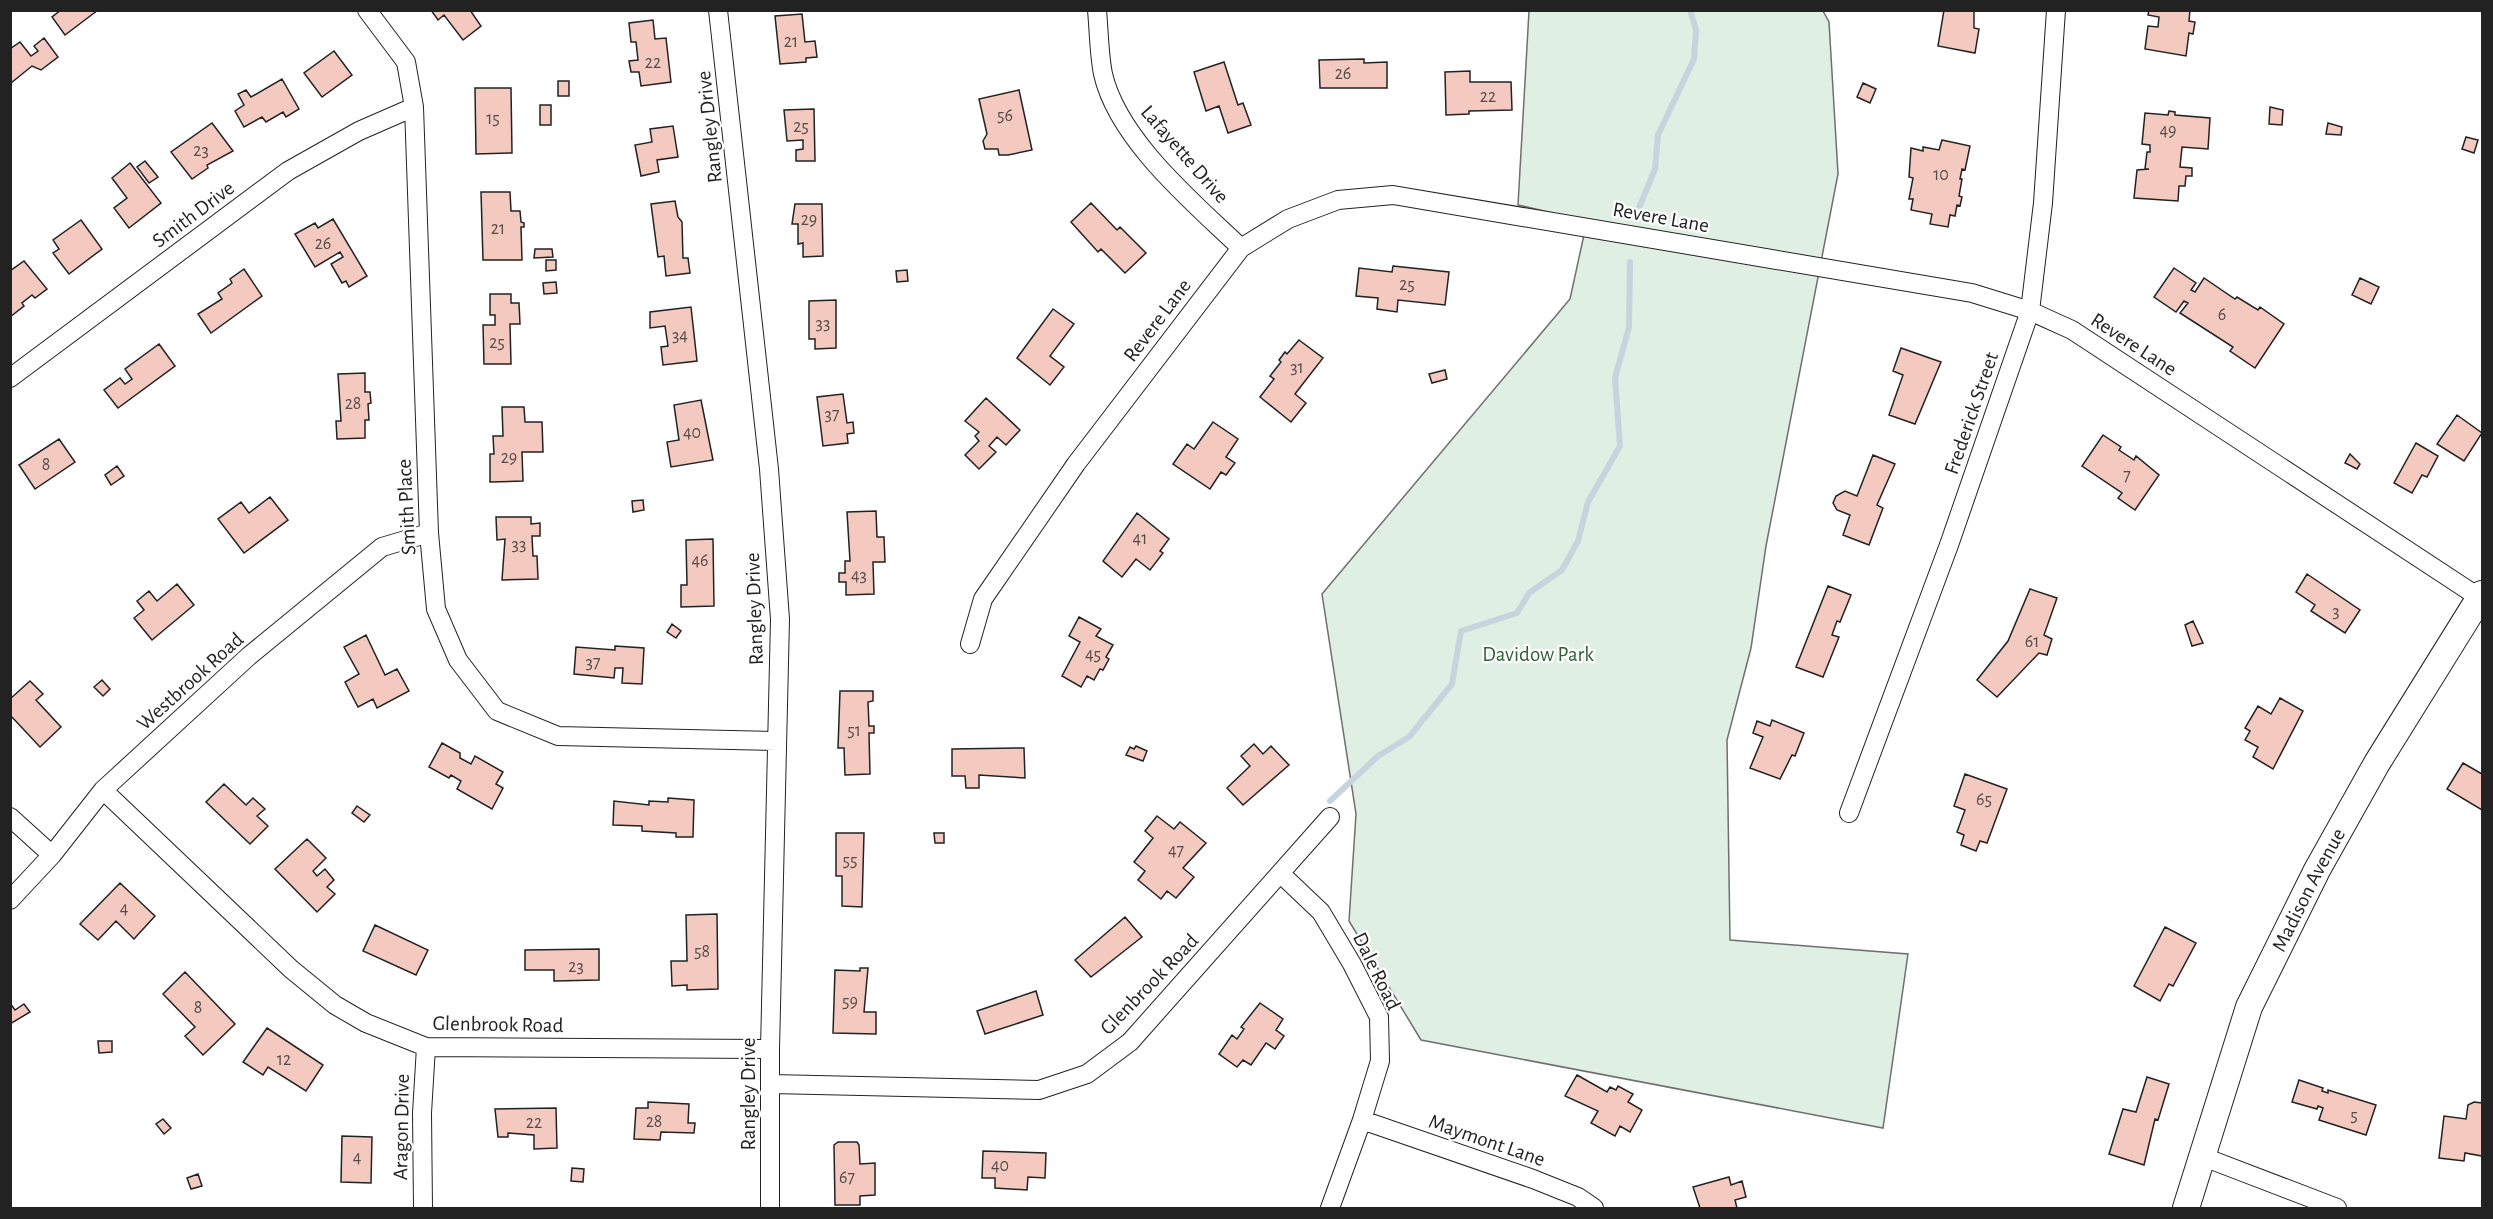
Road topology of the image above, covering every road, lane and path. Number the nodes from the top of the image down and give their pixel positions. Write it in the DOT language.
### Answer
graph roads {
  1 [pos="368,10"];
  2 [pos="718,10"];
  3 [pos="1096,10"];
  4 [pos="2056,10"];
  5 [pos="414,106"];
  6 [pos="1241,248"];
  7 [pos="2030,312"];
  8 [pos="10,378"];
  9 [pos="429,533"];
  10 [pos="2481,596"];
  11 [pos="970,644"];
  12 [pos="777,741"];
  13 [pos="103,790"];
  14 [pos="1849,813"];
  15 [pos="10,817"];
  16 [pos="1330,817"];
  17 [pos="52,855"];
  18 [pos="1281,874"];
  19 [pos="10,900"];
  20 [pos="426,1047"];
  21 [pos="770,1049"];
  22 [pos="771,1084"];
  23 [pos="1362,1120"];
  24 [pos="2201,1156"];
  25 [pos="423,1209"];
  26 [pos="771,1209"];
  27 [pos="1330,1209"];
  28 [pos="1594,1209"];
  29 [pos="2186,1209"];
  30 [pos="2337,1209"];
  1 -- 5 [label="street, Smith Place"];
  2 -- 12 [label="street, Rangley Drive"];
  3 -- 6 [label="street, Lafayette Drive"];
  4 -- 7 [label="street, Frederick Street"];
  5 -- 8 [label="street, Smith Drive"];
  5 -- 9 [label="street, Smith Place"];
  6 -- 7 [label="street, Revere Lane"];
  6 -- 11 [label="street, Revere Lane"];
  7 -- 10 [label="street, Revere Lane"];
  7 -- 14 [label="street, Frederick Street"];
  9 -- 12 [label="street, Smith Place"];
  9 -- 13 [label="street, Westbrook Road"];
  10 -- 24 [label="street, Madison Avenue"];
  12 -- 21 [label="street, Rangley Drive"];
  13 -- 17 [label="street, Westbrook Road"];
  13 -- 20 [label="street, Glenbrook Road"];
  15 -- 17 [label="street"];
  16 -- 18 [label="street, Glenbrook Road"];
  17 -- 19 [label="street, Westbrook Road"];
  18 -- 22 [label="street, Glenbrook Road"];
  18 -- 23 [label="street, Dale Road"];
  20 -- 21 [label="street, Glenbrook Road"];
  20 -- 25 [label="street, Aragon Drive"];
  21 -- 22 [label="street, Rangley Drive"];
  22 -- 26 [label="street, Rangley Drive"];
  23 -- 27 [label="street, Dale Road"];
  23 -- 28 [label="street, Maymont Lane"];
  24 -- 29 [label="street, Madison Avenue"];
  24 -- 30 [label="street"];
}
